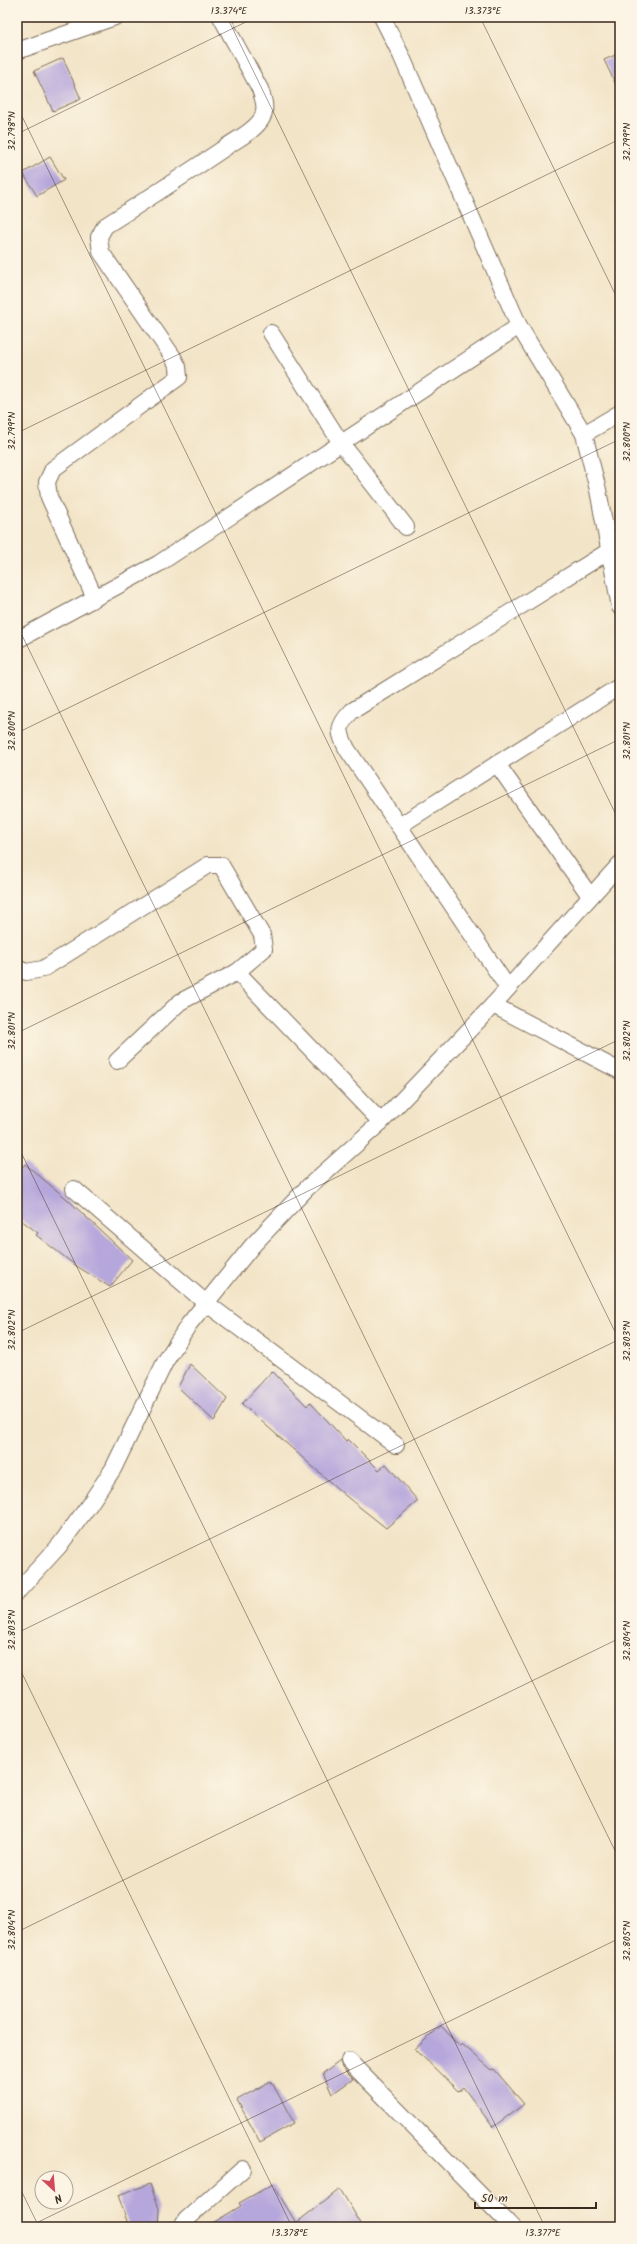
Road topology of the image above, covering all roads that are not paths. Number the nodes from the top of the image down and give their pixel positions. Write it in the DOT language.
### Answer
graph roads {
  1 [pos="115,17"];
  2 [pos="221,17"];
  3 [pos="382,17"];
  4 [pos="17,51"];
  5 [pos="519,326"];
  6 [pos="271,333"];
  7 [pos="620,412"];
  8 [pos="584,434"];
  9 [pos="341,443"];
  10 [pos="406,528"];
  11 [pos="609,551"];
  12 [pos="95,598"];
  13 [pos="620,607"];
  14 [pos="17,640"];
  15 [pos="620,686"];
  16 [pos="497,764"];
  17 [pos="399,826"];
  18 [pos="620,864"];
  19 [pos="590,896"];
  20 [pos="17,968"];
  21 [pos="237,972"];
  22 [pos="508,988"];
  23 [pos="493,1004"];
  24 [pos="117,1061"];
  25 [pos="620,1071"];
  26 [pos="380,1122"];
  27 [pos="74,1189"];
  28 [pos="206,1303"];
  29 [pos="396,1445"];
  30 [pos="17,1592"];
  31 [pos="349,2061"];
  32 [pos="244,2169"];
  33 [pos="182,2227"];
  34 [pos="512,2227"];
  1 -- 4 [label="street"];
  2 -- 12 [label="street"];
  3 -- 5 [label="street"];
  5 -- 8 [label="street"];
  5 -- 9 [label="street"];
  6 -- 9 [label="street"];
  7 -- 8 [label="street"];
  8 -- 11 [label="street"];
  9 -- 10 [label="street"];
  9 -- 12 [label="street"];
  11 -- 13 [label="street"];
  11 -- 17 [label="street"];
  12 -- 14 [label="street"];
  15 -- 16 [label="street"];
  16 -- 17 [label="street"];
  16 -- 19 [label="street"];
  17 -- 22 [label="street"];
  18 -- 19 [label="street"];
  19 -- 22 [label="street"];
  20 -- 21 [label="street"];
  21 -- 24 [label="street"];
  21 -- 26 [label="street"];
  22 -- 23 [label="street"];
  23 -- 25 [label="street"];
  23 -- 26 [label="street"];
  26 -- 28 [label="street"];
  27 -- 28 [label="street"];
  28 -- 29 [label="street"];
  28 -- 30 [label="street"];
  31 -- 34 [label="street"];
  32 -- 33 [label="street"];
}
